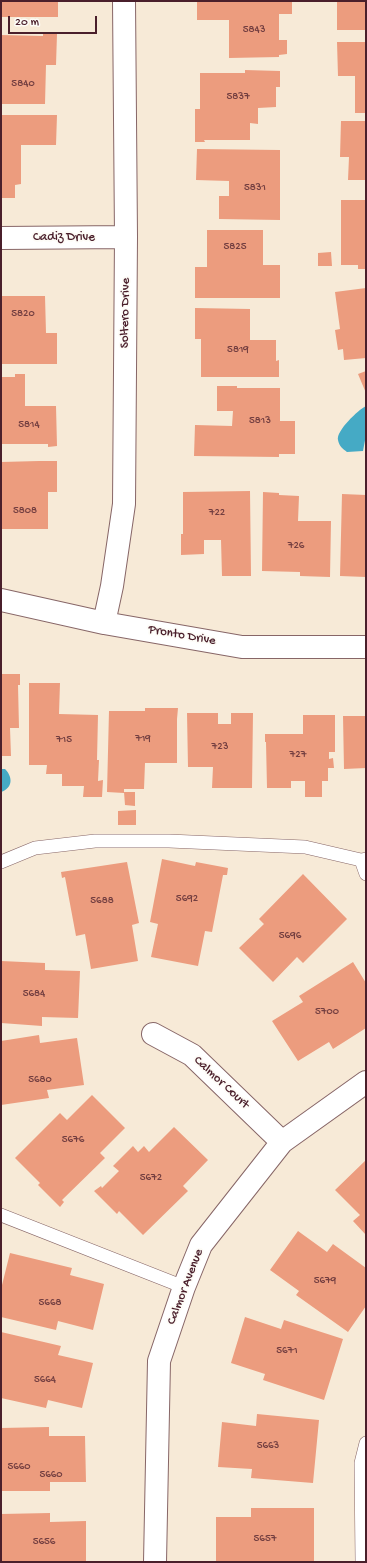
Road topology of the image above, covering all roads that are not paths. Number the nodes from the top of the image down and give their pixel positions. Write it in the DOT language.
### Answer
graph roads {
  1 [pos="124,1"];
  2 [pos="126,237"];
  3 [pos="1,238"];
  4 [pos="1,600"];
  5 [pos="104,623"];
  6 [pos="366,647"];
  7 [pos="364,859"];
  8 [pos="1,862"];
  9 [pos="366,874"];
  10 [pos="153,1034"];
  11 [pos="366,1082"];
  12 [pos="282,1142"];
  13 [pos="1,1215"];
  14 [pos="184,1287"];
  15 [pos="366,1443"];
  16 [pos="155,1562"];
  17 [pos="362,1562"];
  1 -- 2 [label="street, Soltero Drive"];
  2 -- 3 [label="street, Cadiz Drive"];
  2 -- 5 [label="street, Soltero Drive"];
  4 -- 5 [label="street, Pronto Drive"];
  5 -- 6 [label="street, Pronto Drive"];
  7 -- 8 [label="lane"];
  7 -- 9 [label="lane"];
  10 -- 12 [label="street, Calmor Court"];
  11 -- 12 [label="street, Calmor Avenue"];
  12 -- 14 [label="street, Calmor Avenue"];
  13 -- 14 [label="lane"];
  14 -- 16 [label="street, Calmor Avenue"];
  15 -- 17 [label="lane"];
}
